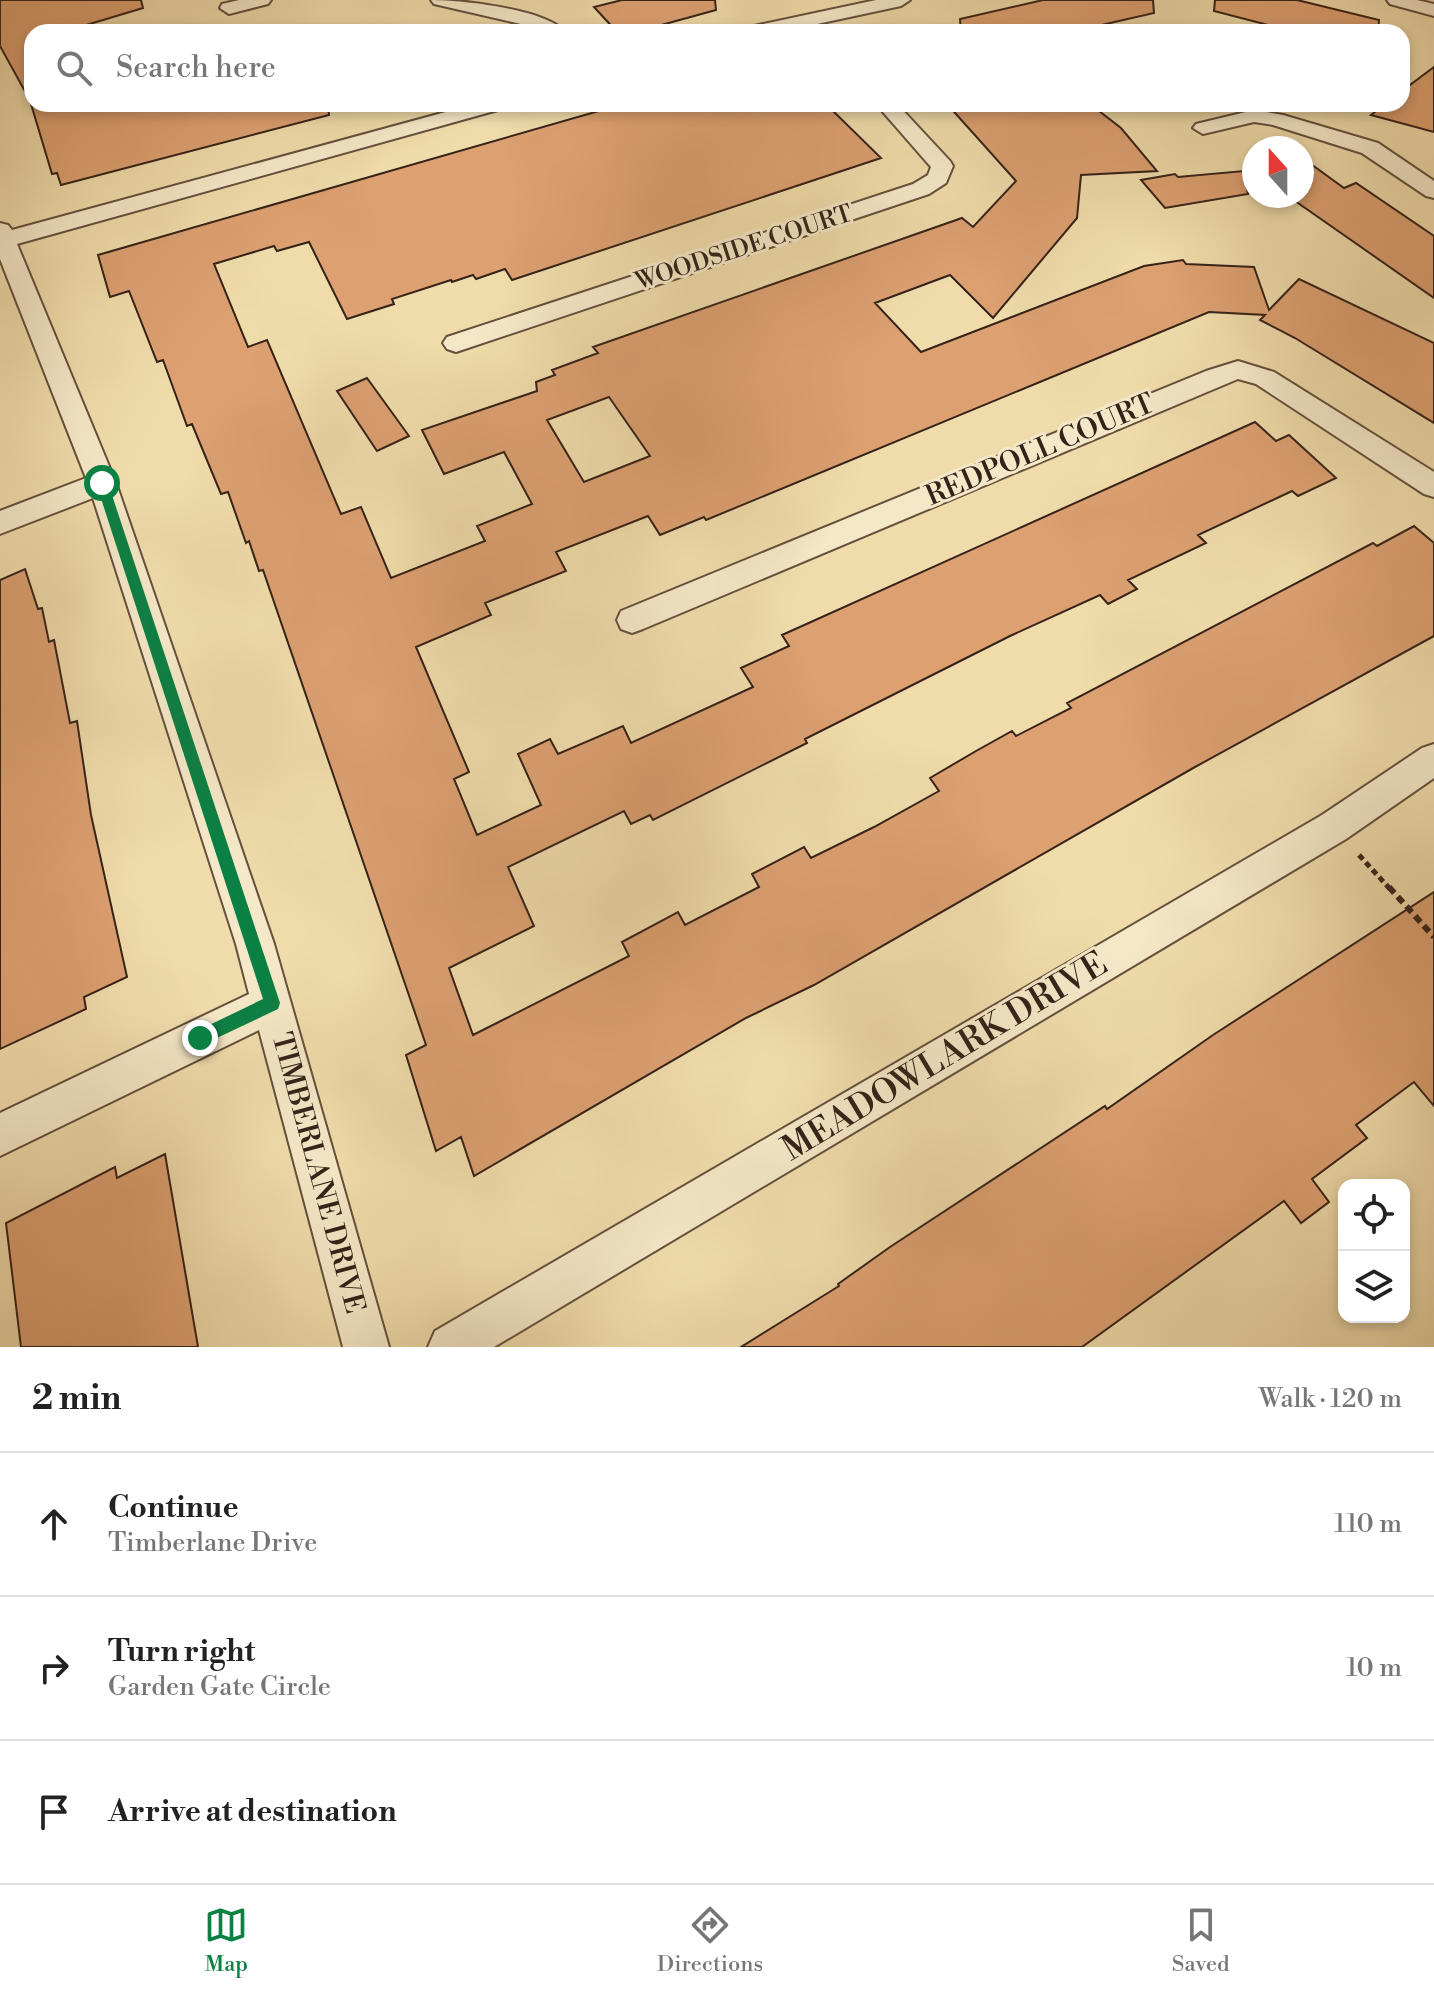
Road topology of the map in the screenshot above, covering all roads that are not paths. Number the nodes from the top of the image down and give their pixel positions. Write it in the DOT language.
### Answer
graph roads {
  1 [pos="262,0"];
  2 [pos="440,0"];
  3 [pos="901,0"];
  4 [pos="1396,0"];
  5 [pos="229,8"];
  6 [pos="1434,10"];
  7 [pos="544,24"];
  8 [pos="823,24"];
  9 [pos="468,112"];
  10 [pos="893,112"];
  11 [pos="1203,128"];
  12 [pos="1434,191"];
  13 [pos="1,237"];
  14 [pos="456,343"];
  15 [pos="102,483"];
  16 [pos="1434,486"];
  17 [pos="0,523"];
  18 [pos="632,620"];
  19 [pos="1434,759"];
  20 [pos="272,1003"];
  21 [pos="0,1135"];
  22 [pos="366,1347"];
  23 [pos="451,1347"];
  1 -- 5 [label="street"];
  2 -- 7 [label="street"];
  3 -- 8 [label="street"];
  4 -- 6 [label="street"];
  9 -- 13 [label="street"];
  10 -- 14 [label="street, WOODSIDE COURT"];
  11 -- 12 [label="street"];
  13 -- 15 [label="street, TIMBERLANE DRIVE"];
  15 -- 17 [label="street"];
  15 -- 20 [label="street, TIMBERLANE DRIVE"];
  16 -- 18 [label="street, REDPOLL COURT"];
  19 -- 23 [label="street, MEADOWLARK DRIVE"];
  20 -- 21 [label="street"];
  20 -- 22 [label="street, TIMBERLANE DRIVE"];
}
